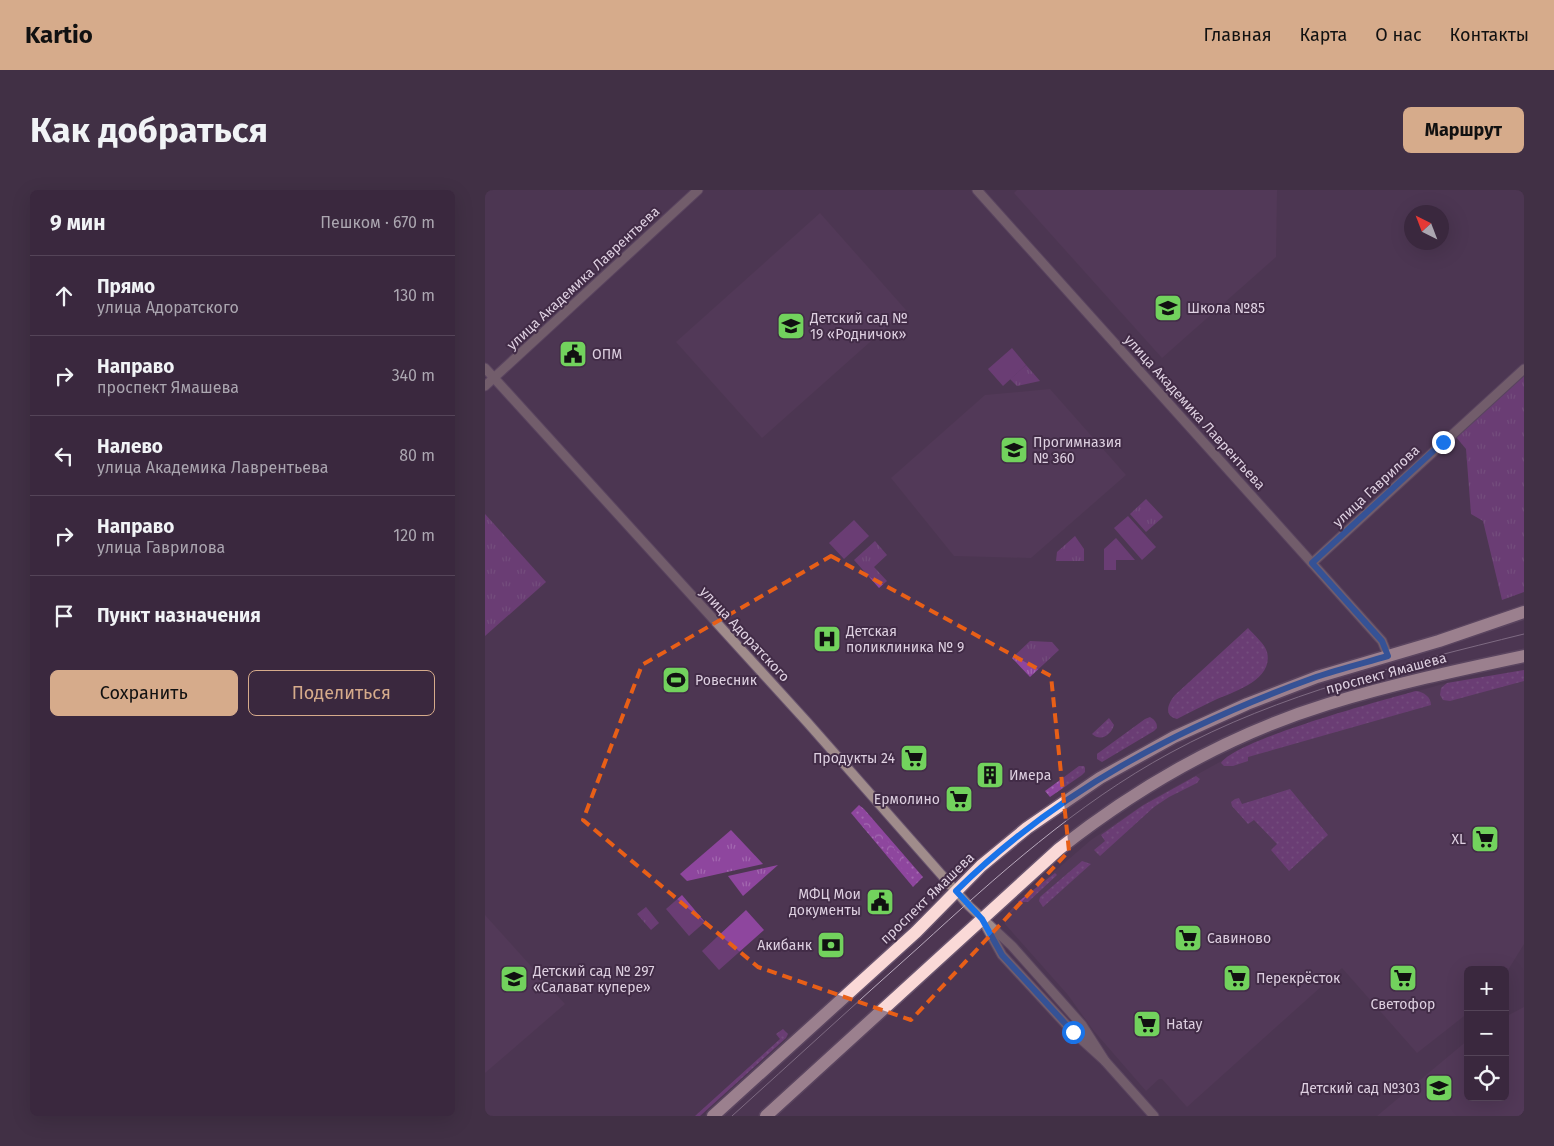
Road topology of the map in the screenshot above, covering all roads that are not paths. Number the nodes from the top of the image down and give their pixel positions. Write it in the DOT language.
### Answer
graph roads {
  1 [pos="698,190"];
  2 [pos="977,190"];
  3 [pos="485,368"];
  4 [pos="1524,369"];
  5 [pos="494,378"];
  6 [pos="485,386"];
  7 [pos="1312,563"];
  8 [pos="1524,612"];
  9 [pos="1388,656"];
  10 [pos="1524,656"];
  11 [pos="956,891"];
  12 [pos="982,919"];
  13 [pos="1105,1061"];
  14 [pos="713,1116"];
  15 [pos="766,1116"];
  16 [pos="1155,1116"];
  1 -- 5 [label="street, улица Академика Лаврентьева"];
  2 -- 7 [label="street, улица Академика Лаврентьева"];
  3 -- 5 [label="street, улица Адоратского"];
  4 -- 7 [label="street, улица Гаврилова"];
  5 -- 6 [label="street, улица Академика Лаврентьева"];
  5 -- 11 [label="street, улица Адоратского"];
  7 -- 9 [label="street, улица Академика Лаврентьева"];
  8 -- 9 [label="main road, проспект Ямашева"];
  9 -- 11 [label="main road, проспект Ямашева"];
  10 -- 12 [label="main road, проспект Ямашева"];
  11 -- 12 [label="street, улица Адоратского"];
  11 -- 14 [label="main road, проспект Ямашева"];
  12 -- 13 [label="street, улица Адоратского"];
  12 -- 13 [label="street, улица Адоратского"];
  12 -- 15 [label="main road, проспект Ямашева"];
  13 -- 16 [label="street, улица Адоратского"];
}
